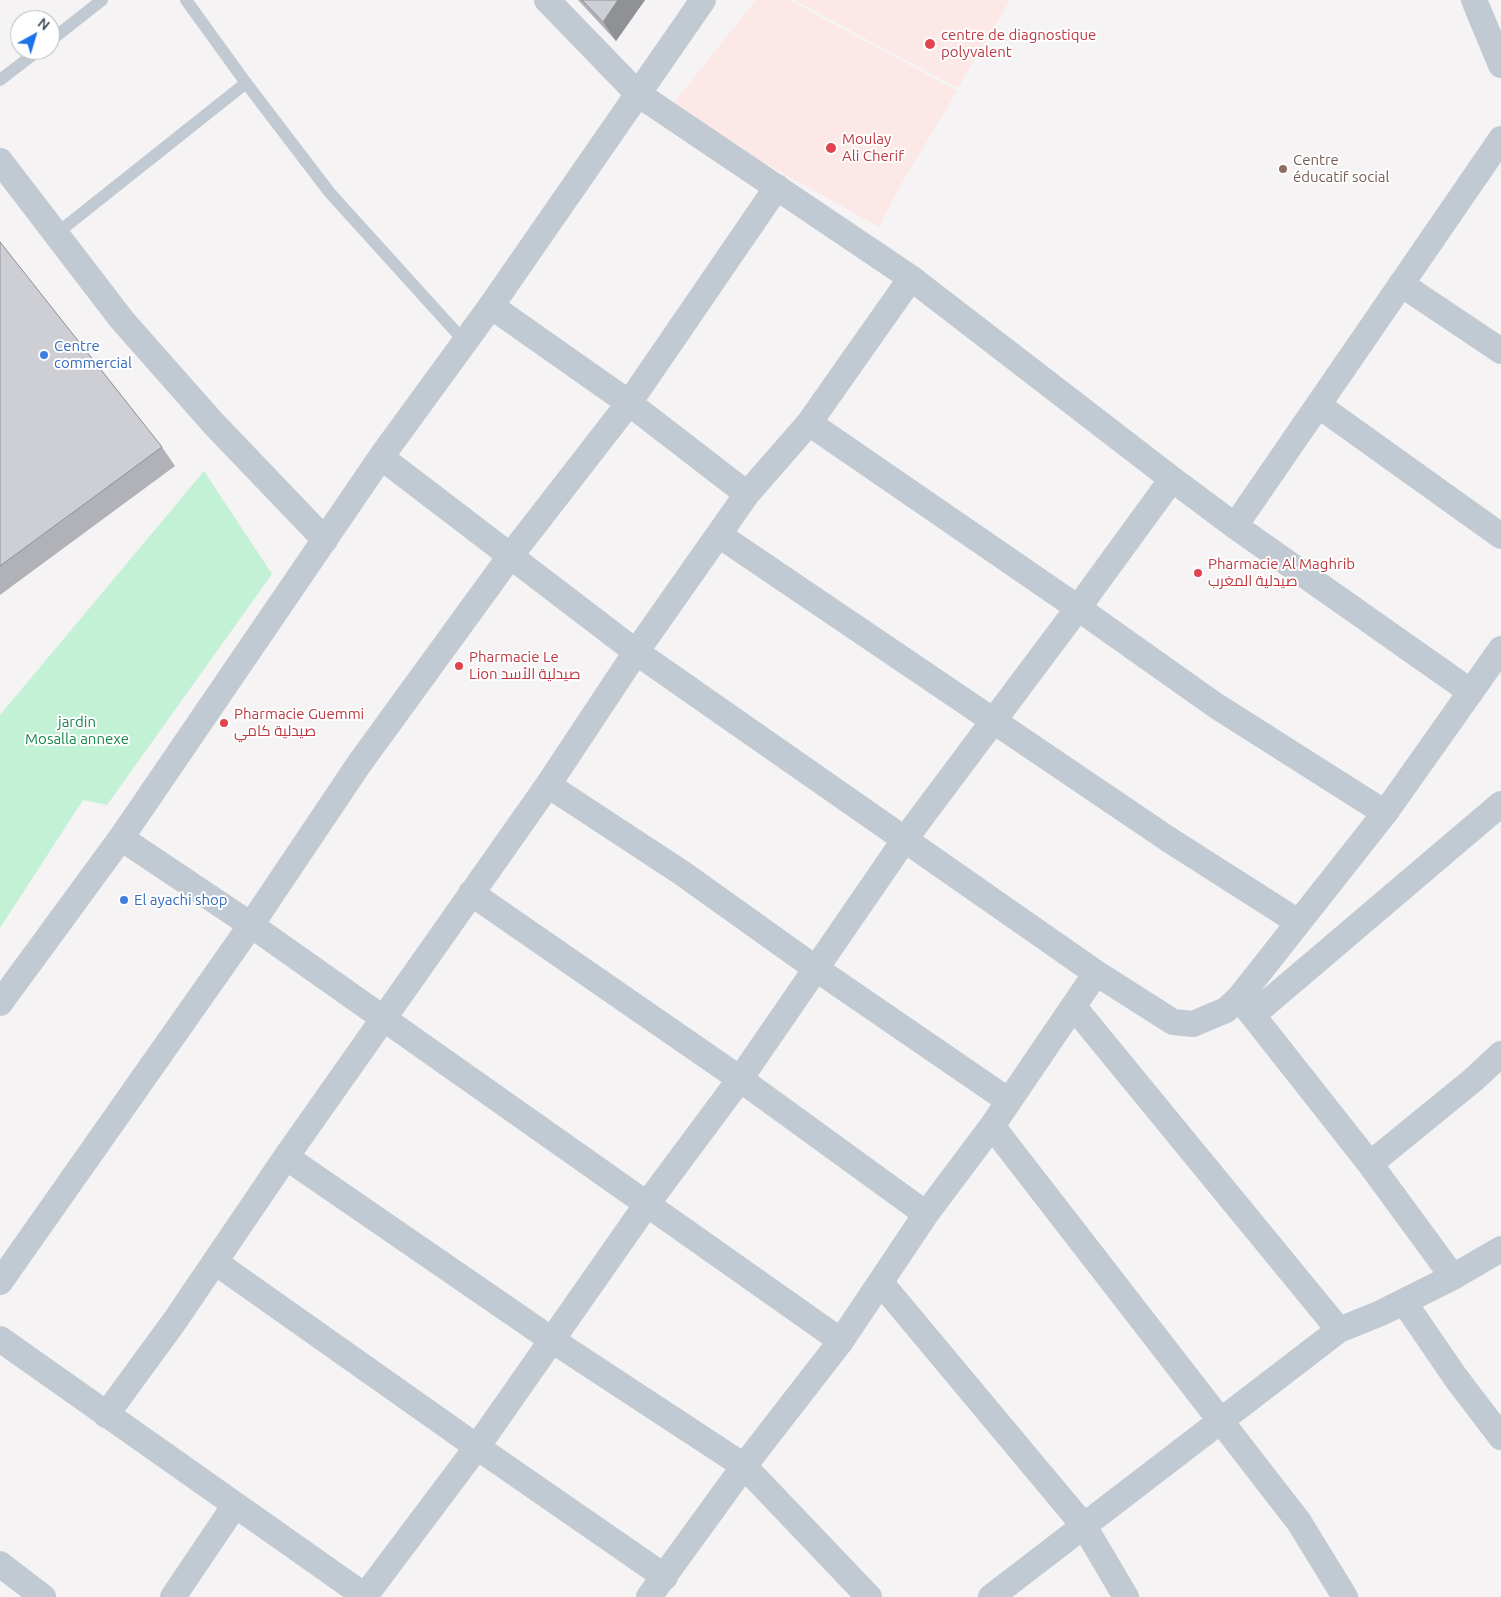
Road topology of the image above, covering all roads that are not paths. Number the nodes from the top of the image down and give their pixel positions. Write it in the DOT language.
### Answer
graph roads {
  1 [pos="102,0"];
  2 [pos="186,0"];
  3 [pos="547,0"];
  4 [pos="703,0"];
  5 [pos="1474,0"];
  6 [pos="60,33"];
  7 [pos="25,60"];
  8 [pos="1501,65"];
  9 [pos="0,80"];
  10 [pos="246,84"];
  11 [pos="638,94"];
  12 [pos="1501,139"];
  13 [pos="0,161"];
  14 [pos="777,187"];
  15 [pos="56,234"];
  16 [pos="911,278"];
  17 [pos="1401,284"];
  18 [pos="491,306"];
  19 [pos="465,342"];
  20 [pos="1501,351"];
  21 [pos="629,404"];
  22 [pos="1318,405"];
  23 [pos="809,423"];
  24 [pos="381,457"];
  25 [pos="1172,478"];
  26 [pos="747,494"];
  27 [pos="1235,526"];
  28 [pos="718,535"];
  29 [pos="1501,536"];
  30 [pos="325,540"];
  31 [pos="511,555"];
  32 [pos="1078,608"];
  33 [pos="1501,649"];
  34 [pos="636,652"];
  35 [pos="1471,692"];
  36 [pos="993,721"];
  37 [pos="548,785"];
  38 [pos="1501,804"];
  39 [pos="1385,813"];
  40 [pos="122,838"];
  41 [pos="905,839"];
  42 [pos="471,894"];
  43 [pos="1298,922"];
  44 [pos="251,925"];
  45 [pos="815,968"];
  46 [pos="1096,973"];
  47 [pos="2,995"];
  48 [pos="1247,1006"];
  49 [pos="1074,1007"];
  50 [pos="384,1020"];
  51 [pos="1501,1054"];
  52 [pos="740,1079"];
  53 [pos="1008,1101"];
  54 [pos="992,1126"];
  55 [pos="286,1157"];
  56 [pos="1370,1164"];
  57 [pos="647,1204"];
  58 [pos="926,1214"];
  59 [pos="1501,1249"];
  60 [pos="215,1262"];
  61 [pos="1453,1277"];
  62 [pos="0,1282"];
  63 [pos="880,1283"];
  64 [pos="1404,1302"];
  65 [pos="1339,1330"];
  66 [pos="0,1340"];
  67 [pos="552,1340"];
  68 [pos="841,1341"];
  69 [pos="106,1415"];
  70 [pos="1221,1421"];
  71 [pos="1499,1431"];
  72 [pos="477,1447"];
  73 [pos="744,1466"];
  74 [pos="235,1505"];
  75 [pos="1084,1526"];
  76 [pos="0,1564"];
  77 [pos="665,1577"];
  78 [pos="43,1597"];
  79 [pos="174,1597"];
  80 [pos="365,1597"];
  81 [pos="650,1597"];
  82 [pos="869,1597"];
  83 [pos="991,1597"];
  84 [pos="1126,1597"];
  85 [pos="1345,1597"];
  1 -- 6 [label="lane"];
  2 -- 10 [label="lane"];
  3 -- 11 [label="street"];
  4 -- 11 [label="street"];
  5 -- 8 [label="street"];
  7 -- 9 [label="lane"];
  10 -- 15 [label="lane"];
  10 -- 19 [label="lane"];
  11 -- 14 [label="street"];
  11 -- 18 [label="street"];
  12 -- 17 [label="street"];
  13 -- 15 [label="street"];
  14 -- 16 [label="street"];
  14 -- 21 [label="street"];
  15 -- 30 [label="street"];
  16 -- 23 [label="street"];
  16 -- 25 [label="street"];
  17 -- 20 [label="street"];
  17 -- 22 [label="street"];
  18 -- 19 [label="street"];
  18 -- 21 [label="street"];
  19 -- 24 [label="street"];
  21 -- 26 [label="street"];
  21 -- 31 [label="street"];
  22 -- 27 [label="street"];
  22 -- 29 [label="street"];
  23 -- 26 [label="street"];
  23 -- 32 [label="street"];
  24 -- 30 [label="street"];
  24 -- 31 [label="street"];
  25 -- 27 [label="street"];
  25 -- 32 [label="street"];
  26 -- 28 [label="street"];
  27 -- 35 [label="street"];
  28 -- 34 [label="street"];
  28 -- 36 [label="street"];
  30 -- 40 [label="street"];
  31 -- 34 [label="street"];
  31 -- 44 [label="street"];
  32 -- 36 [label="street"];
  32 -- 39 [label="street"];
  33 -- 35 [label="street"];
  34 -- 37 [label="street"];
  34 -- 41 [label="street"];
  35 -- 39 [label="street"];
  36 -- 41 [label="street"];
  36 -- 43 [label="street"];
  37 -- 42 [label="street"];
  37 -- 45 [label="street"];
  38 -- 48 [label="street"];
  39 -- 43 [label="street"];
  40 -- 44 [label="street"];
  40 -- 47 [label="street"];
  41 -- 45 [label="street"];
  41 -- 46 [label="street"];
  42 -- 50 [label="street"];
  42 -- 52 [label="street"];
  43 -- 48 [label="street"];
  44 -- 50 [label="street"];
  44 -- 62 [label="street"];
  45 -- 52 [label="street"];
  45 -- 53 [label="street"];
  46 -- 48 [label="street"];
  46 -- 49 [label="street"];
  48 -- 56 [label="street"];
  49 -- 53 [label="street"];
  49 -- 65 [label="street"];
  50 -- 55 [label="street"];
  50 -- 57 [label="street"];
  51 -- 56 [label="street"];
  52 -- 57 [label="street"];
  52 -- 58 [label="street"];
  53 -- 54 [label="street"];
  54 -- 58 [label="street"];
  54 -- 70 [label="street"];
  55 -- 60 [label="street"];
  55 -- 67 [label="street"];
  56 -- 61 [label="street"];
  57 -- 67 [label="street"];
  57 -- 68 [label="street"];
  58 -- 63 [label="street"];
  59 -- 61 [label="street"];
  60 -- 69 [label="street"];
  60 -- 72 [label="street"];
  61 -- 64 [label="street"];
  63 -- 68 [label="street"];
  63 -- 75 [label="street"];
  64 -- 65 [label="street"];
  64 -- 71 [label="street"];
  65 -- 70 [label="street"];
  66 -- 69 [label="street"];
  67 -- 72 [label="street"];
  67 -- 73 [label="street"];
  68 -- 73 [label="street"];
  69 -- 74 [label="street"];
  70 -- 75 [label="street"];
  70 -- 85 [label="street"];
  72 -- 77 [label="street"];
  72 -- 80 [label="street"];
  73 -- 77 [label="street"];
  73 -- 82 [label="street"];
  74 -- 79 [label="street"];
  74 -- 80 [label="street"];
  75 -- 83 [label="street"];
  75 -- 84 [label="street"];
  76 -- 78 [label="street"];
  77 -- 81 [label="street"];
}
